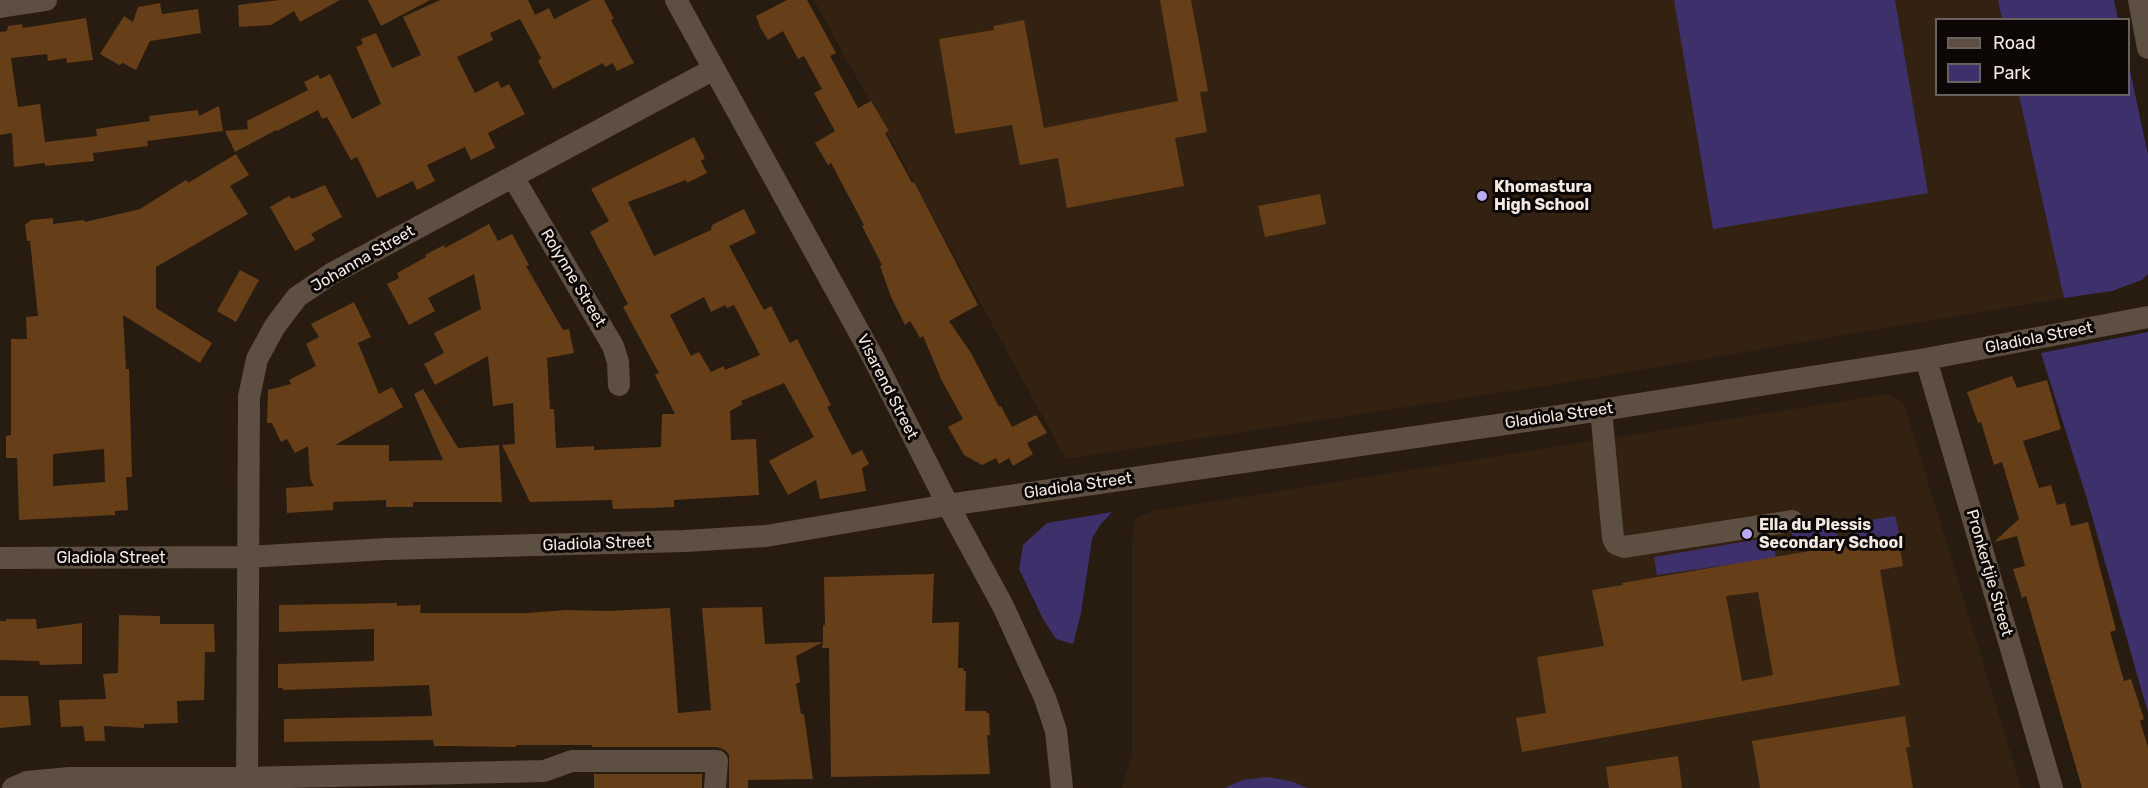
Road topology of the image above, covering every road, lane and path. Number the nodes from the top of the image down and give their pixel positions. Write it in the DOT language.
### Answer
graph roads {
  1 [pos="46,0"];
  2 [pos="676,0"];
  3 [pos="2139,0"];
  4 [pos="0,7"];
  5 [pos="2148,48"];
  6 [pos="714,69"];
  7 [pos="513,177"];
  8 [pos="2148,317"];
  9 [pos="1926,359"];
  10 [pos="619,385"];
  11 [pos="1601,410"];
  12 [pos="948,505"];
  13 [pos="1792,521"];
  14 [pos="247,557"];
  15 [pos="0,558"];
  16 [pos="464,781"];
  17 [pos="247,783"];
  18 [pos="13,788"];
  19 [pos="715,788"];
  20 [pos="1062,788"];
  21 [pos="2052,788"];
  1 -- 4 [label="street"];
  2 -- 6 [label="street, Visarend Street"];
  3 -- 5 [label="street"];
  6 -- 7 [label="street, Johanna Street"];
  6 -- 12 [label="street, Visarend Street"];
  7 -- 10 [label="street, Rolynne Street"];
  7 -- 14 [label="street, Johanna Street"];
  8 -- 9 [label="street, Gladiola Street"];
  9 -- 11 [label="street, Gladiola Street"];
  9 -- 21 [label="street, Pronkertjie Street"];
  11 -- 12 [label="street, Gladiola Street"];
  11 -- 13 [label="street"];
  12 -- 14 [label="street, Gladiola Street"];
  12 -- 20 [label="street, Visarend Street"];
  14 -- 15 [label="street, Gladiola Street"];
  14 -- 17 [label="street, Johanna Street"];
  16 -- 17 [label="street"];
  16 -- 19 [label="street"];
  17 -- 18 [label="street"];
}
